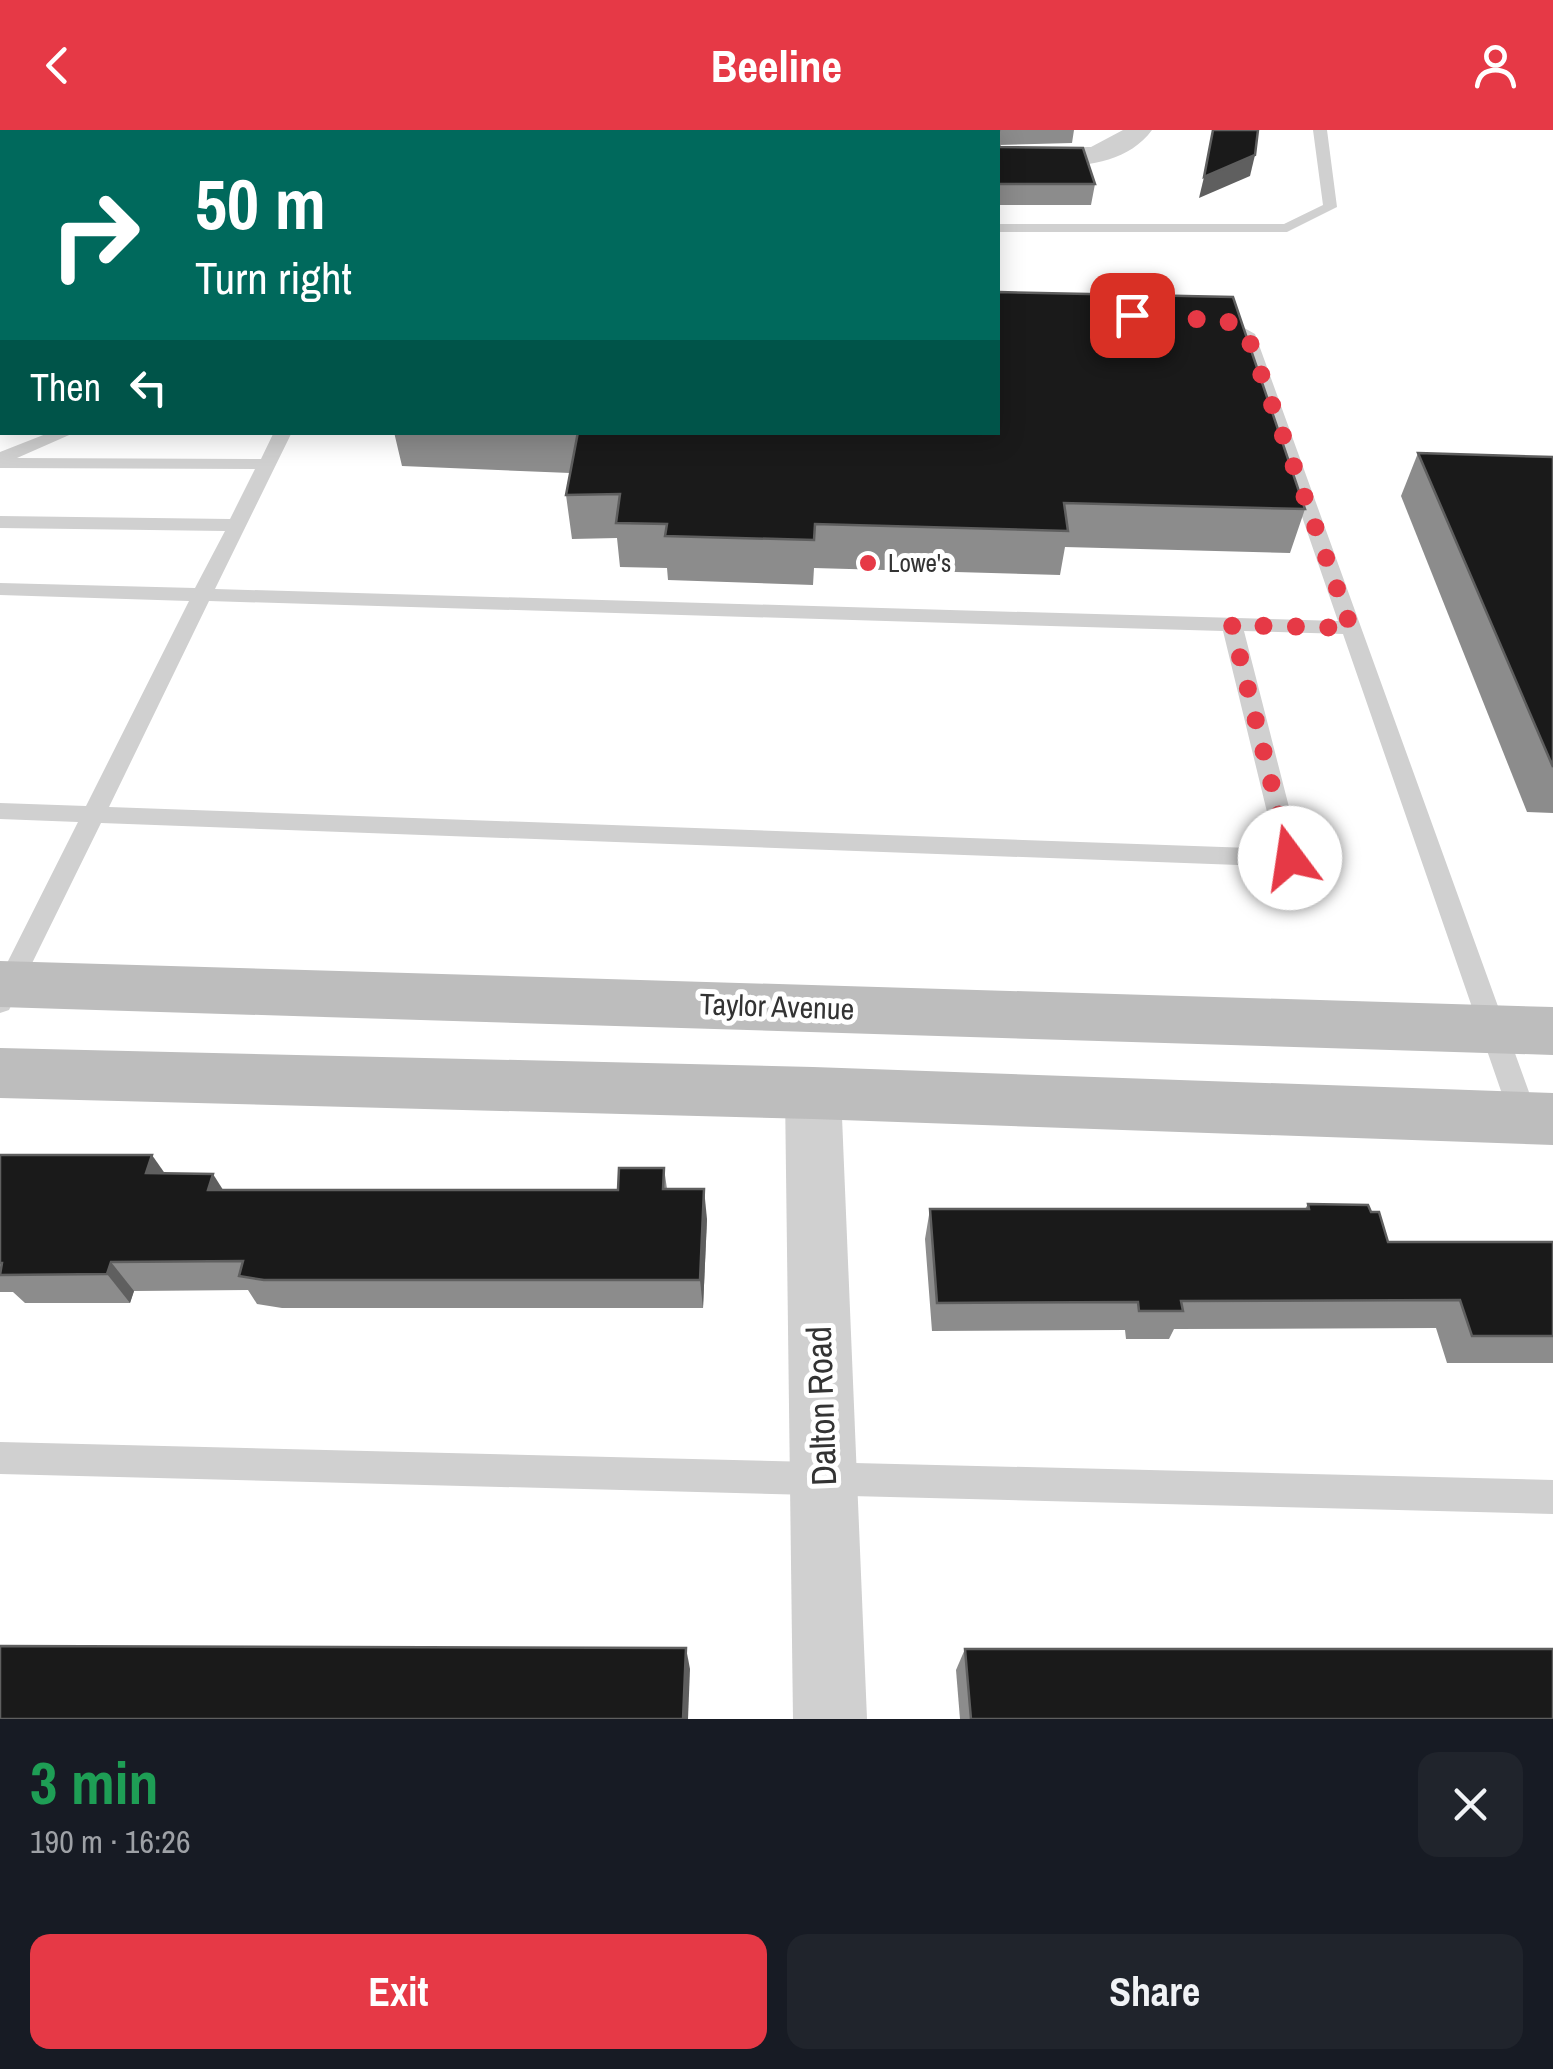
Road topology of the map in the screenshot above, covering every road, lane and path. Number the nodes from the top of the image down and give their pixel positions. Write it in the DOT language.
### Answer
graph roads {
  1 [pos="1139,130"];
  2 [pos="1320,130"];
  3 [pos="1000,156"];
  4 [pos="1000,228"];
  5 [pos="1200,316"];
  6 [pos="61,435"];
  7 [pos="282,435"];
  8 [pos="0,461"];
  9 [pos="268,464"];
  10 [pos="0,522"];
  11 [pos="237,525"];
  12 [pos="0,590"];
  13 [pos="202,595"];
  14 [pos="1232,625"];
  15 [pos="1351,628"];
  16 [pos="0,812"];
  17 [pos="96,815"];
  18 [pos="3,990"];
  19 [pos="1492,1026"];
  20 [pos="1553,1032"];
  21 [pos="0,1073"];
  22 [pos="813,1093"];
  23 [pos="1539,1118"];
  24 [pos="0,1458"];
  25 [pos="823,1479"];
  26 [pos="1553,1497"];
  27 [pos="830,1719"];
  1 -- 3 [label="street"];
  2 -- 4 [label="lane"];
  5 -- 15 [label="lane"];
  6 -- 8 [label="lane"];
  7 -- 9 [label="lane"];
  8 -- 9 [label="lane"];
  9 -- 11 [label="lane"];
  10 -- 11 [label="lane"];
  11 -- 13 [label="lane"];
  12 -- 13 [label="lane"];
  13 -- 14 [label="lane"];
  13 -- 17 [label="lane"];
  14 -- 15 [label="lane"];
  14 -- 17 [label="lane"];
  15 -- 19 [label="lane"];
  16 -- 17 [label="lane"];
  17 -- 18 [label="lane"];
  18 -- 19 [label="main road, Taylor Avenue"];
  19 -- 20 [label="main road, Taylor Avenue"];
  19 -- 23 [label="lane"];
  21 -- 22 [label="main road"];
  22 -- 23 [label="main road"];
  22 -- 25 [label="street, Dalton Road"];
  24 -- 25 [label="lane"];
  25 -- 26 [label="lane"];
  25 -- 27 [label="street, Dalton Road"];
}
